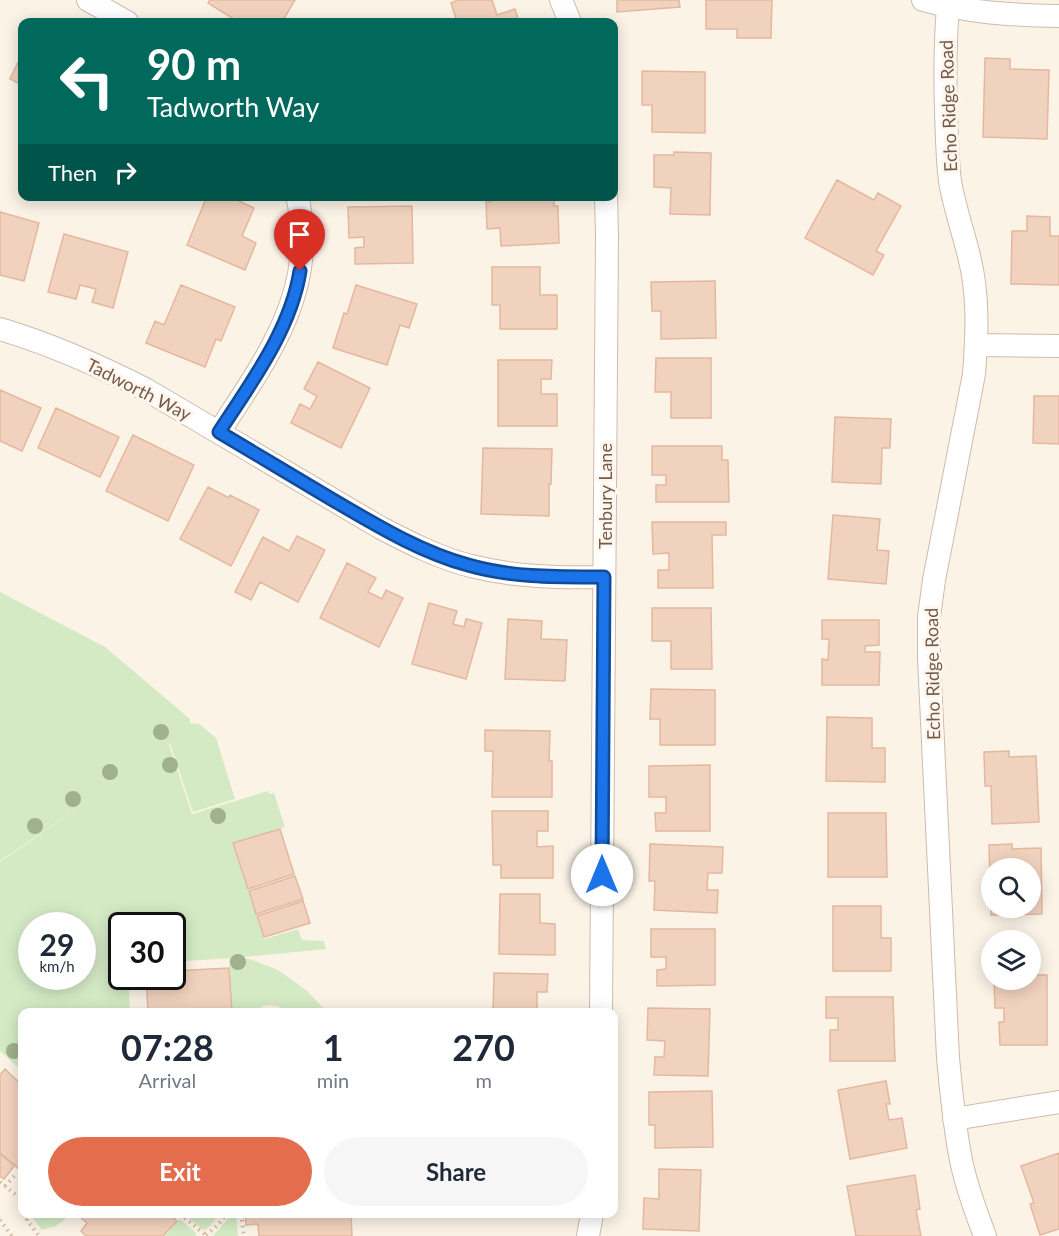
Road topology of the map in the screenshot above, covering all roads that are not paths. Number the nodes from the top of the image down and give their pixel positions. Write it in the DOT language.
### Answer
graph roads {
  1 [pos="88,0"];
  2 [pos="561,0"];
  3 [pos="923,0"];
  4 [pos="948,7"];
  5 [pos="1059,16"];
  6 [pos="120,18"];
  7 [pos="568,18"];
  8 [pos="298,201"];
  9 [pos="606,201"];
  10 [pos="0,329"];
  11 [pos="976,345"];
  12 [pos="1059,346"];
  13 [pos="219,432"];
  14 [pos="604,577"];
  15 [pos="601,1008"];
  16 [pos="1059,1102"];
  17 [pos="954,1119"];
  18 [pos="591,1218"];
  19 [pos="588,1236"];
  20 [pos="985,1236"];
  1 -- 6 [label="street"];
  2 -- 7 [label="street"];
  3 -- 4 [label="street"];
  4 -- 5 [label="street"];
  4 -- 11 [label="street, Echo Ridge Road"];
  8 -- 13 [label="street"];
  9 -- 14 [label="street, Tenbury Lane"];
  10 -- 13 [label="street, Tadworth Way"];
  11 -- 12 [label="street"];
  11 -- 17 [label="street, Echo Ridge Road"];
  13 -- 14 [label="street, Tadworth Way"];
  14 -- 15 [label="street, Tenbury Lane"];
  16 -- 17 [label="street"];
  17 -- 20 [label="street, Echo Ridge Road"];
  18 -- 19 [label="street"];
}
